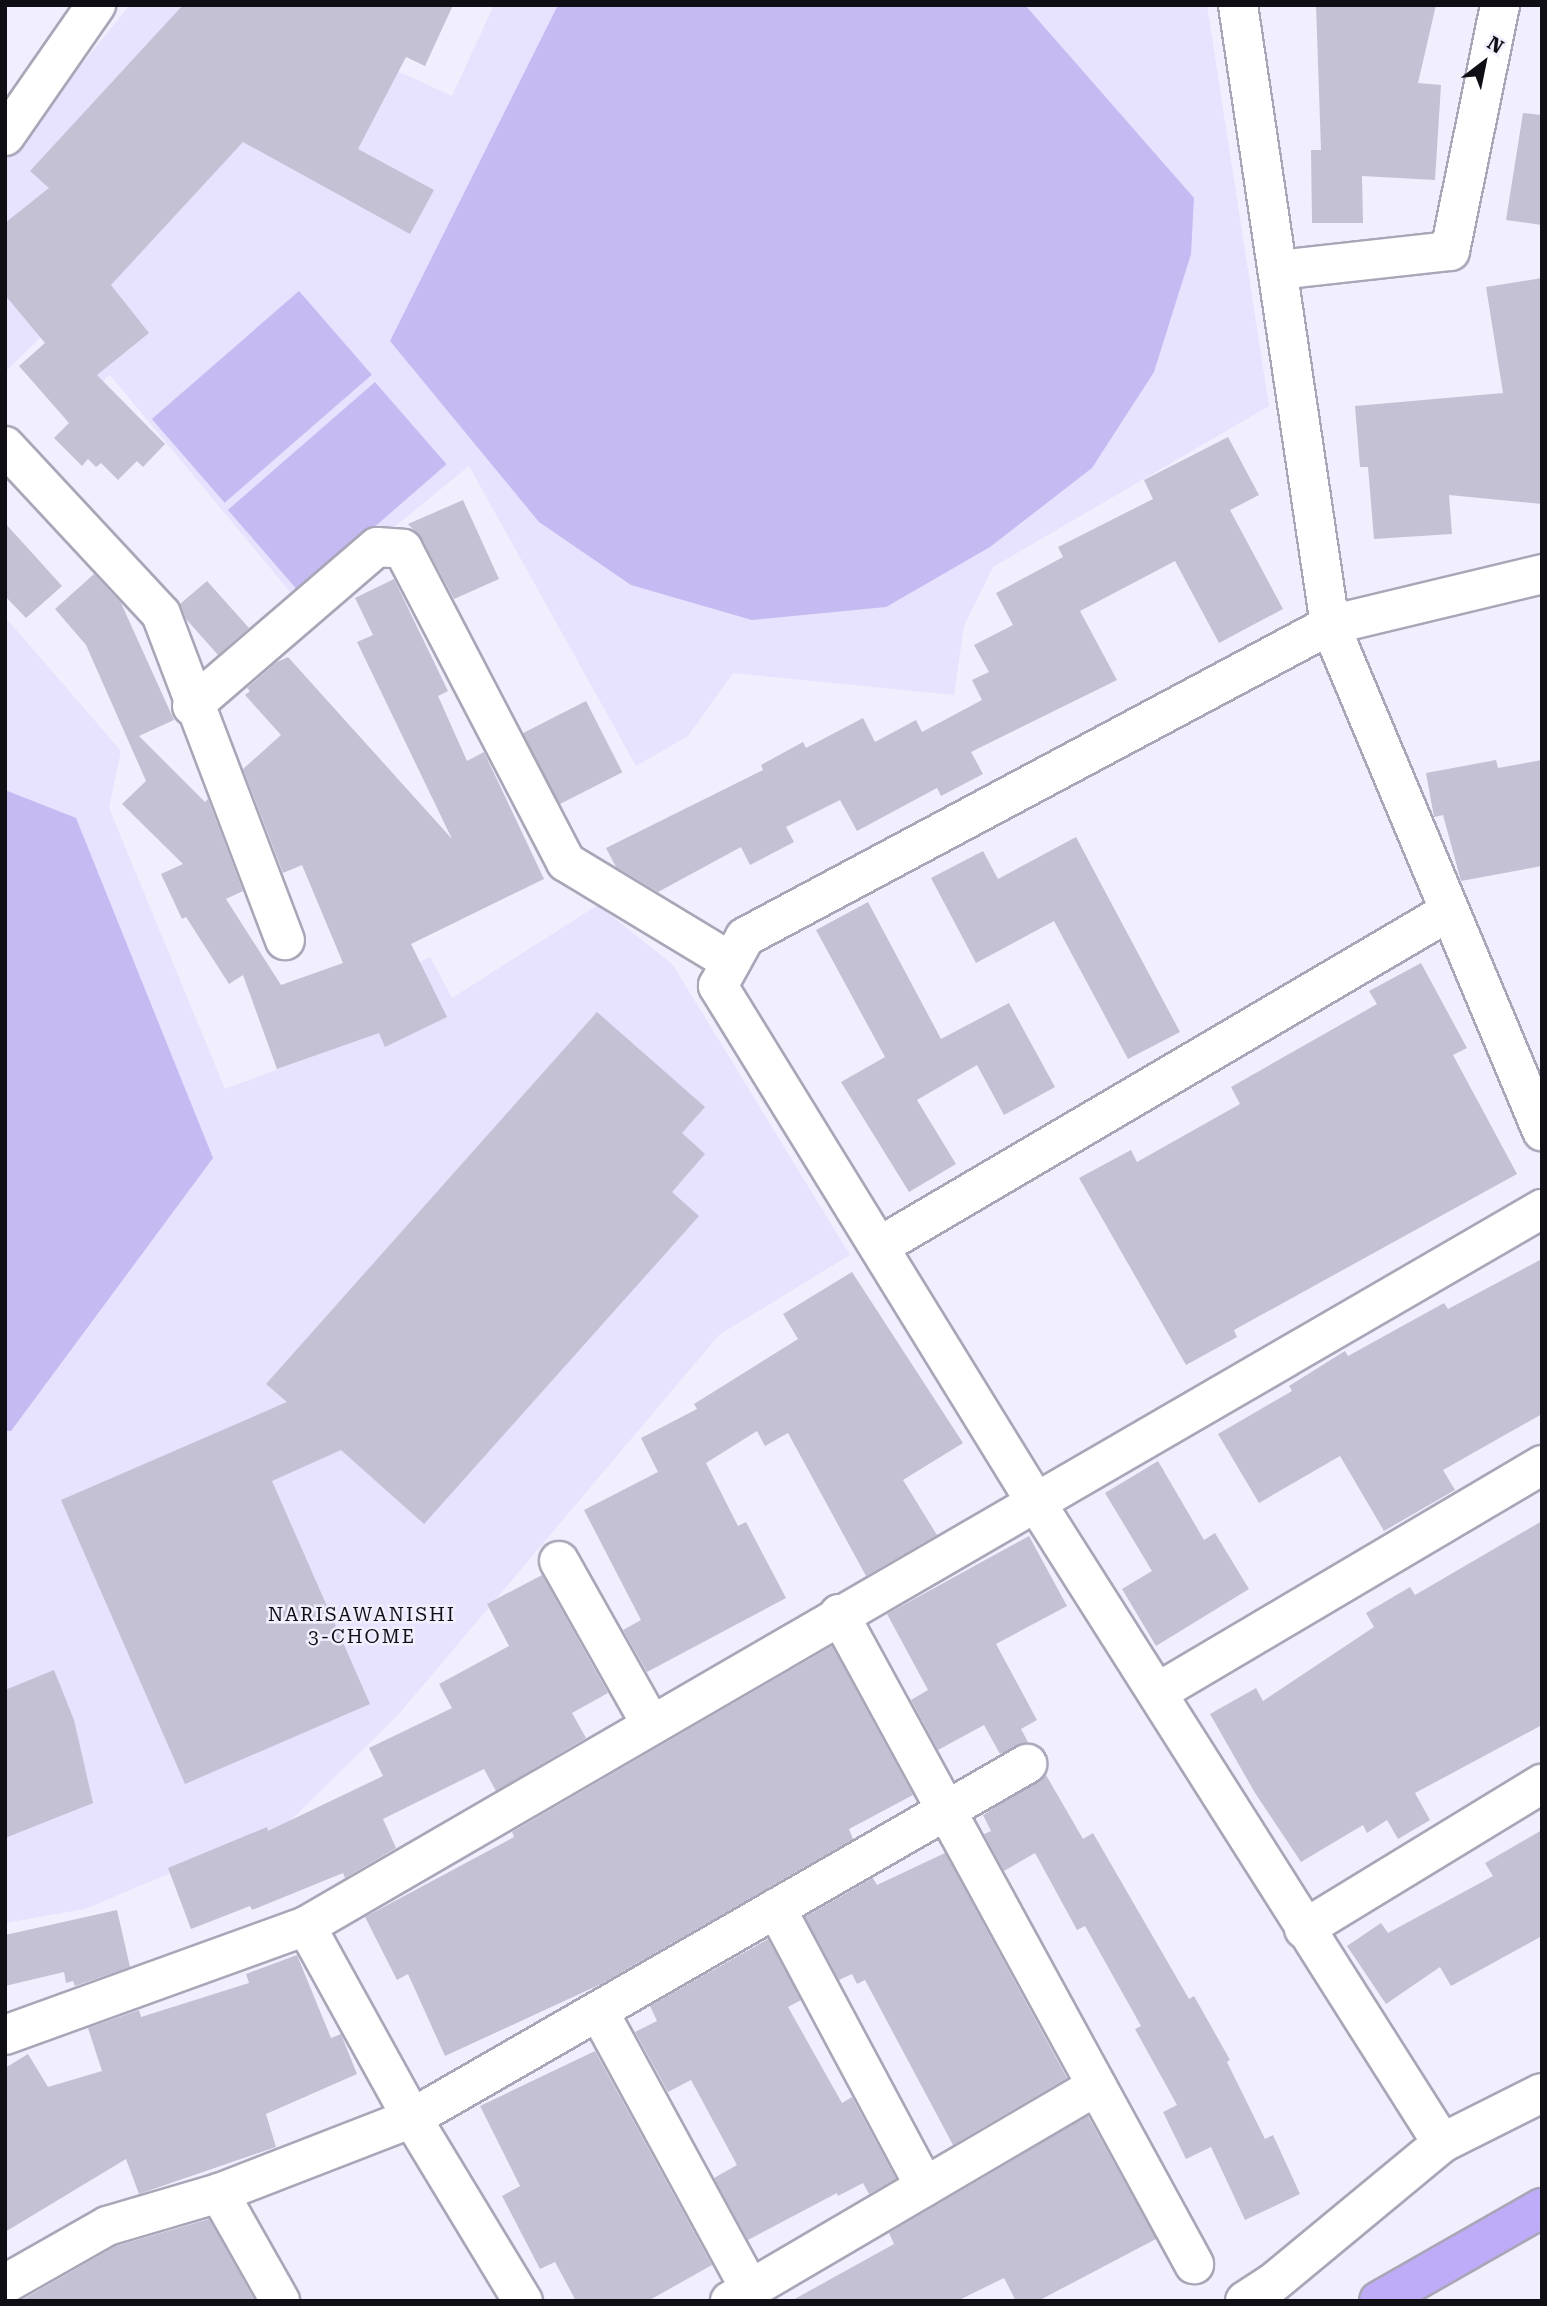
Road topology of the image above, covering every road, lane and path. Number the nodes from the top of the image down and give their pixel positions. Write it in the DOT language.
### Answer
graph roads {
  1 [pos="96,5"];
  2 [pos="1238,5"];
  3 [pos="1500,5"];
  4 [pos="5,136"];
  5 [pos="1278,270"];
  6 [pos="5,446"];
  7 [pos="1542,574"];
  8 [pos="1330,625"];
  9 [pos="192,706"];
  10 [pos="1448,912"];
  11 [pos="285,940"];
  12 [pos="731,962"];
  13 [pos="1542,1131"];
  14 [pos="1542,1209"];
  15 [pos="880,1246"];
  16 [pos="1542,1465"];
  17 [pos="1035,1501"];
  18 [pos="559,1561"];
  19 [pos="839,1614"];
  20 [pos="1160,1691"];
  21 [pos="650,1724"];
  22 [pos="1027,1764"];
  23 [pos="1542,1784"];
  24 [pos="946,1810"];
  25 [pos="776,1908"];
  26 [pos="306,1926"];
  27 [pos="1304,1928"];
  28 [pos="599,2012"];
  29 [pos="5,2035"];
  30 [pos="1097,2086"];
  31 [pos="1542,2093"];
  32 [pos="412,2119"];
  33 [pos="1442,2143"];
  34 [pos="925,2187"];
  35 [pos="219,2193"];
  36 [pos="1542,2208"];
  37 [pos="1194,2264"];
  38 [pos="5,2284"];
  39 [pos="740,2295"];
  40 [pos="280,2301"];
  41 [pos="523,2301"];
  42 [pos="1245,2301"];
  43 [pos="1379,2301"];
  1 -- 4 [label="lane"];
  2 -- 5 [label="lane"];
  3 -- 5 [label="lane"];
  5 -- 8 [label="lane"];
  6 -- 9 [label="lane"];
  7 -- 8 [label="lane"];
  8 -- 10 [label="lane"];
  8 -- 12 [label="lane"];
  9 -- 11 [label="lane"];
  9 -- 12 [label="lane"];
  10 -- 13 [label="lane"];
  10 -- 15 [label="lane"];
  12 -- 15 [label="lane"];
  14 -- 17 [label="lane"];
  15 -- 17 [label="lane"];
  16 -- 20 [label="lane"];
  17 -- 19 [label="lane"];
  17 -- 20 [label="lane"];
  18 -- 21 [label="lane"];
  19 -- 21 [label="lane"];
  19 -- 24 [label="lane"];
  20 -- 27 [label="lane"];
  21 -- 26 [label="lane"];
  22 -- 24 [label="lane"];
  23 -- 27 [label="lane"];
  24 -- 25 [label="lane"];
  24 -- 30 [label="lane"];
  25 -- 28 [label="lane"];
  25 -- 34 [label="lane"];
  26 -- 29 [label="lane"];
  26 -- 32 [label="lane"];
  27 -- 33 [label="lane"];
  28 -- 32 [label="lane"];
  28 -- 39 [label="lane"];
  30 -- 34 [label="lane"];
  30 -- 37 [label="lane"];
  31 -- 33 [label="lane"];
  32 -- 35 [label="lane"];
  32 -- 41 [label="lane"];
  33 -- 42 [label="lane"];
  34 -- 39 [label="lane"];
  35 -- 38 [label="lane"];
  35 -- 40 [label="lane"];
  36 -- 43 [label="highway"];
}
